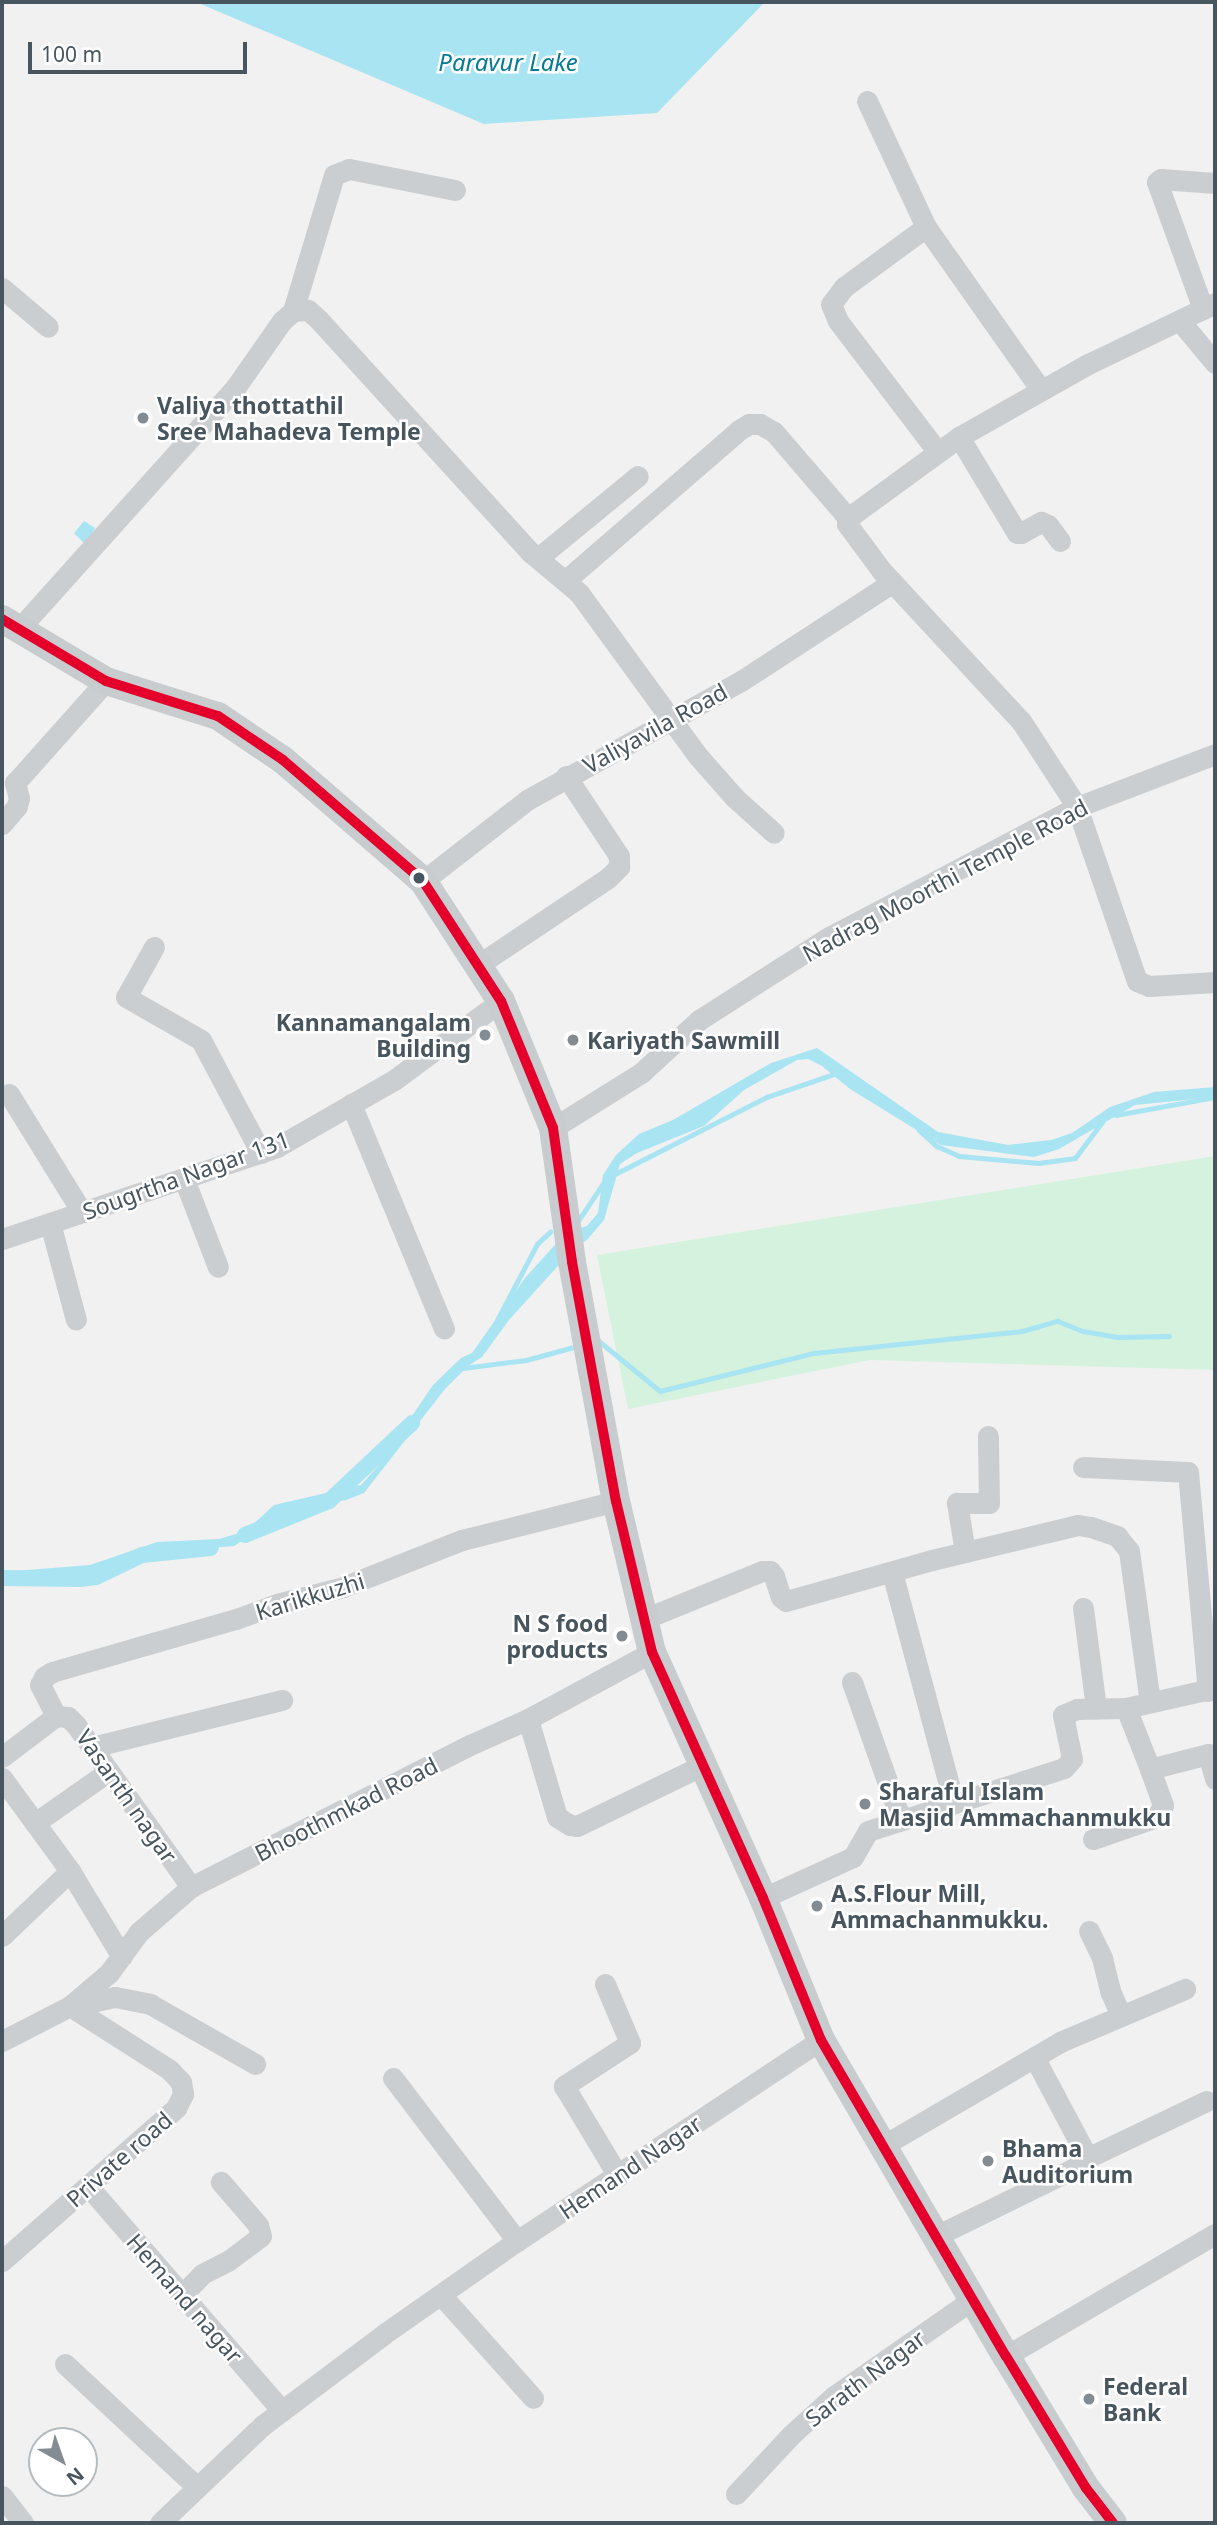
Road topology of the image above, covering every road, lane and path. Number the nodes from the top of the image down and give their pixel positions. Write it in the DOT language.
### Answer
graph roads {
  1 [pos="867,101"];
  2 [pos="1215,183"];
  3 [pos="455,190"];
  4 [pos="926,227"];
  5 [pos="2,288"];
  6 [pos="1209,306"];
  7 [pos="293,312"];
  8 [pos="1180,321"];
  9 [pos="48,327"];
  10 [pos="1215,363"];
  11 [pos="1041,390"];
  12 [pos="959,437"];
  13 [pos="937,451"];
  14 [pos="638,476"];
  15 [pos="848,517"];
  16 [pos="1060,541"];
  17 [pos="538,558"];
  18 [pos="566,580"];
  19 [pos="893,582"];
  20 [pos="10,625"];
  21 [pos="106,681"];
  22 [pos="670,720"];
  23 [pos="1215,754"];
  24 [pos="566,776"];
  25 [pos="1077,807"];
  26 [pos="2,824"];
  27 [pos="774,834"];
  28 [pos="423,881"];
  29 [pos="154,947"];
  30 [pos="478,965"];
  31 [pos="1215,982"];
  32 [pos="501,1001"];
  33 [pos="9,1094"];
  34 [pos="351,1104"];
  35 [pos="553,1128"];
  36 [pos="261,1153"];
  37 [pos="184,1179"];
  38 [pos="82,1212"];
  39 [pos="50,1223"];
  40 [pos="2,1239"];
  41 [pos="218,1267"];
  42 [pos="76,1320"];
  43 [pos="444,1329"];
  44 [pos="988,1436"];
  45 [pos="1083,1466"];
  46 [pos="617,1501"];
  47 [pos="965,1552"];
  48 [pos="892,1572"];
  49 [pos="1083,1608"];
  50 [pos="644,1619"];
  51 [pos="652,1652"];
  52 [pos="852,1682"];
  53 [pos="1212,1690"];
  54 [pos="282,1700"];
  55 [pos="1150,1702"];
  56 [pos="1096,1708"];
  57 [pos="1126,1708"];
  58 [pos="56,1716"];
  59 [pos="528,1719"];
  60 [pos="92,1747"];
  61 [pos="2,1757"];
  62 [pos="703,1765"];
  63 [pos="1150,1769"];
  64 [pos="109,1771"];
  65 [pos="2,1779"];
  66 [pos="1215,1779"];
  67 [pos="954,1803"];
  68 [pos="901,1820"];
  69 [pos="35,1823"];
  70 [pos="1093,1839"];
  71 [pos="70,1871"];
  72 [pos="191,1887"];
  73 [pos="763,1898"];
  74 [pos="1089,1931"];
  75 [pos="2,1936"];
  76 [pos="122,1957"];
  77 [pos="605,1984"];
  78 [pos="1185,1989"];
  79 [pos="70,2006"];
  80 [pos="1121,2016"];
  81 [pos="2,2040"];
  82 [pos="821,2040"];
  83 [pos="1034,2057"];
  84 [pos="255,2064"];
  85 [pos="393,2078"];
  86 [pos="1206,2101"];
  87 [pos="884,2145"];
  88 [pos="1081,2161"];
  89 [pos="618,2176"];
  90 [pos="221,2182"];
  91 [pos="88,2186"];
  92 [pos="936,2236"];
  93 [pos="1214,2237"];
  94 [pos="517,2241"];
  95 [pos="2,2261"];
  96 [pos="182,2295"];
  97 [pos="441,2295"];
  98 [pos="973,2300"];
  99 [pos="1006,2356"];
  100 [pos="65,2364"];
  101 [pos="533,2398"];
  102 [pos="282,2411"];
  103 [pos="197,2487"];
  104 [pos="736,2494"];
  105 [pos="2,2497"];
  106 [pos="23,2523"];
  107 [pos="160,2523"];
  108 [pos="1113,2523"];
  1 -- 4 [label="street"];
  2 -- 6 [label="street"];
  3 -- 7 [label="street"];
  4 -- 11 [label="street"];
  4 -- 13 [label="street"];
  5 -- 9 [label="street"];
  6 -- 8 [label="street"];
  7 -- 17 [label="street"];
  7 -- 20 [label="street"];
  8 -- 10 [label="street"];
  8 -- 11 [label="street"];
  11 -- 12 [label="street"];
  12 -- 13 [label="street"];
  12 -- 16 [label="street"];
  13 -- 15 [label="street"];
  14 -- 17 [label="street"];
  15 -- 18 [label="street"];
  15 -- 19 [label="street"];
  17 -- 18 [label="street"];
  18 -- 22 [label="street"];
  19 -- 22 [label="street, Valiyavila Road"];
  19 -- 25 [label="street"];
  20 -- 21 [label="main road"];
  21 -- 26 [label="street"];
  21 -- 28 [label="main road"];
  22 -- 24 [label="street, Valiyavila Road"];
  22 -- 27 [label="street"];
  23 -- 25 [label="street, Nadrag Moorthi Temple Road"];
  24 -- 28 [label="street, Valiyavila Road"];
  24 -- 30 [label="street"];
  25 -- 31 [label="street"];
  25 -- 35 [label="street, Nadrag Moorthi Temple Road"];
  28 -- 30 [label="main road"];
  29 -- 36 [label="street"];
  30 -- 32 [label="main road"];
  32 -- 34 [label="street, Sougrtha Nagar 131"];
  32 -- 35 [label="main road"];
  33 -- 38 [label="street"];
  34 -- 36 [label="street, Sougrtha Nagar 131"];
  34 -- 43 [label="street"];
  35 -- 46 [label="main road"];
  36 -- 37 [label="street, Sougrtha Nagar 131"];
  37 -- 38 [label="street, Sougrtha Nagar 131"];
  37 -- 41 [label="street"];
  38 -- 39 [label="street, Sougrtha Nagar 131"];
  39 -- 40 [label="street, Sougrtha Nagar 131"];
  39 -- 42 [label="street"];
  44 -- 47 [label="street"];
  45 -- 53 [label="street"];
  46 -- 50 [label="main road"];
  46 -- 58 [label="street, Karikkuzhi"];
  47 -- 48 [label="street"];
  47 -- 55 [label="street"];
  48 -- 50 [label="street"];
  48 -- 67 [label="street"];
  49 -- 56 [label="street"];
  50 -- 51 [label="main road"];
  51 -- 59 [label="street, Bhoothmkad Road"];
  51 -- 62 [label="main road"];
  52 -- 68 [label="street"];
  53 -- 55 [label="street"];
  54 -- 60 [label="street"];
  55 -- 57 [label="street"];
  56 -- 57 [label="street"];
  56 -- 67 [label="street"];
  57 -- 63 [label="street"];
  58 -- 60 [label="street, Vasanth nagar"];
  58 -- 61 [label="street"];
  59 -- 62 [label="street"];
  59 -- 72 [label="street, Bhoothmkad Road"];
  60 -- 64 [label="street, Vasanth nagar"];
  62 -- 73 [label="main road"];
  63 -- 66 [label="street"];
  63 -- 70 [label="street"];
  64 -- 69 [label="street"];
  64 -- 72 [label="street, Vasanth nagar"];
  65 -- 69 [label="street"];
  67 -- 68 [label="street"];
  68 -- 73 [label="street"];
  69 -- 71 [label="street"];
  71 -- 75 [label="street"];
  71 -- 76 [label="street"];
  72 -- 76 [label="street, Bhoothmkad Road"];
  73 -- 82 [label="main road"];
  74 -- 80 [label="street"];
  76 -- 79 [label="street, Bhoothmkad Road"];
  77 -- 89 [label="street"];
  78 -- 80 [label="street"];
  79 -- 81 [label="street"];
  79 -- 84 [label="street"];
  79 -- 91 [label="street, Private road"];
  80 -- 83 [label="street"];
  82 -- 87 [label="main road"];
  82 -- 89 [label="street, Hemand Nagar"];
  83 -- 87 [label="street"];
  83 -- 88 [label="street"];
  85 -- 94 [label="street"];
  86 -- 88 [label="street"];
  87 -- 92 [label="main road"];
  88 -- 92 [label="street"];
  89 -- 94 [label="street, Hemand Nagar"];
  90 -- 96 [label="street, Hemand Nagar"];
  91 -- 95 [label="street, Private road"];
  91 -- 96 [label="street, Hemand nagar"];
  92 -- 98 [label="main road"];
  93 -- 99 [label="street"];
  94 -- 97 [label="street, Hemand Nagar"];
  96 -- 102 [label="street, Hemand nagar"];
  97 -- 101 [label="street"];
  97 -- 102 [label="street, Hemand Nagar"];
  98 -- 99 [label="main road"];
  98 -- 104 [label="street, Sarath Nagar"];
  99 -- 108 [label="main road"];
  100 -- 103 [label="street"];
  102 -- 103 [label="street, Hemand Nagar"];
  103 -- 107 [label="street, Hemand Nagar"];
  105 -- 106 [label="street"];
}
